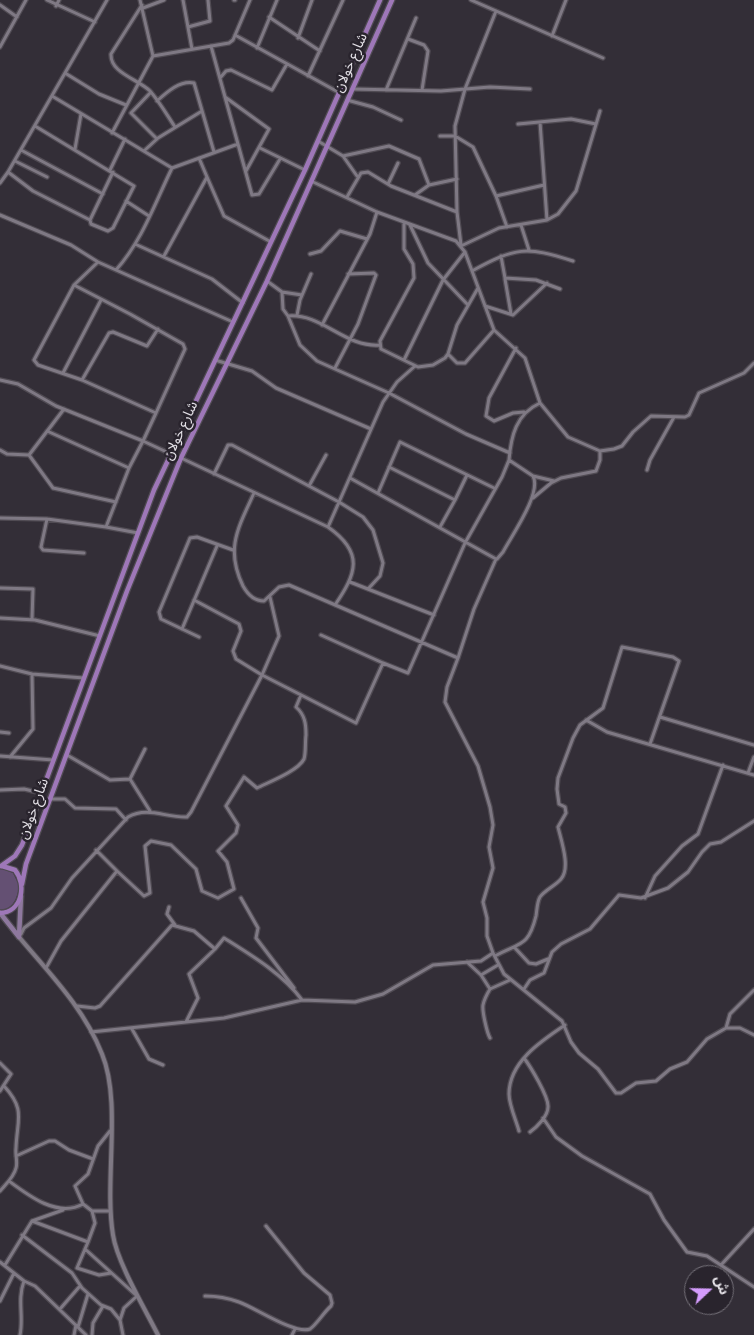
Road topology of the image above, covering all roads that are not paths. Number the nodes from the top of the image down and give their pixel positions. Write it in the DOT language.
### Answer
graph roads {
  1 [pos="26,0"];
  2 [pos="47,0"];
  3 [pos="59,0"];
  4 [pos="107,0"];
  5 [pos="140,0"];
  6 [pos="164,0"];
  7 [pos="183,0"];
  8 [pos="208,0"];
  9 [pos="250,0"];
  10 [pos="277,0"];
  11 [pos="312,0"];
  12 [pos="343,0"];
  13 [pos="380,0"];
  14 [pos="392,0"];
  15 [pos="471,0"];
  16 [pos="566,0"];
  17 [pos="0,5"];
  18 [pos="56,6"];
  19 [pos="143,6"];
  20 [pos="496,11"];
  21 [pos="269,17"];
  22 [pos="16,18"];
  23 [pos="416,18"];
  24 [pos="95,22"];
  25 [pos="188,27"];
  26 [pos="235,35"];
  27 [pos="552,36"];
  28 [pos="298,38"];
  29 [pos="407,39"];
  30 [pos="211,46"];
  31 [pos="0,47"];
  32 [pos="257,48"];
  33 [pos="192,49"];
  34 [pos="320,51"];
  35 [pos="153,56"];
  36 [pos="603,58"];
  37 [pos="287,64"];
  38 [pos="65,73"];
  39 [pos="308,76"];
  40 [pos="220,78"];
  41 [pos="139,81"];
  42 [pos="351,89"];
  43 [pos="465,89"];
  44 [pos="530,89"];
  45 [pos="386,90"];
  46 [pos="422,90"];
  47 [pos="151,92"];
  48 [pos="338,92"];
  49 [pos="52,96"];
  50 [pos="225,97"];
  51 [pos="347,99"];
  52 [pos="157,101"];
  53 [pos="126,105"];
  54 [pos="202,111"];
  55 [pos="600,111"];
  56 [pos="81,114"];
  57 [pos="401,120"];
  58 [pos="540,122"];
  59 [pos="518,124"];
  60 [pos="596,124"];
  61 [pos="34,126"];
  62 [pos="175,127"];
  63 [pos="112,133"];
  64 [pos="440,136"];
  65 [pos="455,136"];
  66 [pos="125,139"];
  67 [pos="157,139"];
  68 [pos="318,140"];
  69 [pos="238,144"];
  70 [pos="327,146"];
  71 [pos="260,148"];
  72 [pos="75,149"];
  73 [pos="21,150"];
  74 [pos="145,150"];
  75 [pos="214,152"];
  76 [pos="343,156"];
  77 [pos="199,158"];
  78 [pos="280,159"];
  79 [pos="15,161"];
  80 [pos="398,163"];
  81 [pos="172,168"];
  82 [pos="305,170"];
  83 [pos="112,171"];
  84 [pos="8,172"];
  85 [pos="246,172"];
  86 [pos="207,176"];
  87 [pos="357,176"];
  88 [pos="47,177"];
  89 [pos="457,179"];
  90 [pos="311,181"];
  91 [pos="0,183"];
  92 [pos="388,184"];
  93 [pos="429,185"];
  94 [pos="544,185"];
  95 [pos="103,194"];
  96 [pos="414,196"];
  97 [pos="496,196"];
  98 [pos="347,198"];
  99 [pos="126,201"];
  100 [pos="378,212"];
  101 [pos="457,212"];
  102 [pos="0,215"];
  103 [pos="149,216"];
  104 [pos="90,220"];
  105 [pos="547,220"];
  106 [pos="404,222"];
  107 [pos="410,224"];
  108 [pos="521,224"];
  109 [pos="507,226"];
  110 [pos="367,239"];
  111 [pos="272,242"];
  112 [pos="135,244"];
  113 [pos="461,246"];
  114 [pos="529,250"];
  115 [pos="464,252"];
  116 [pos="310,254"];
  117 [pos="164,256"];
  118 [pos="500,256"];
  119 [pos="573,261"];
  120 [pos="98,262"];
  121 [pos="116,270"];
  122 [pos="472,271"];
  123 [pos="311,274"];
  124 [pos="348,274"];
  125 [pos="505,278"];
  126 [pos="267,280"];
  127 [pos="443,280"];
  128 [pos="547,282"];
  129 [pos="74,286"];
  130 [pos="478,288"];
  131 [pos="560,289"];
  132 [pos="282,292"];
  133 [pos="302,295"];
  134 [pos="101,300"];
  135 [pos="243,303"];
  136 [pos="468,305"];
  137 [pos="485,306"];
  138 [pos="298,315"];
  139 [pos="511,315"];
  140 [pos="288,316"];
  141 [pos="234,322"];
  142 [pos="322,325"];
  143 [pos="158,330"];
  144 [pos="494,330"];
  145 [pos="351,340"];
  146 [pos="380,345"];
  147 [pos="516,348"];
  148 [pos="448,354"];
  149 [pos="215,360"];
  150 [pos="404,360"];
  151 [pos="754,363"];
  152 [pos="225,365"];
  153 [pos="415,366"];
  154 [pos="335,368"];
  155 [pos="63,373"];
  156 [pos="0,380"];
  157 [pos="82,380"];
  158 [pos="389,394"];
  159 [pos="540,404"];
  160 [pos="64,409"];
  161 [pos="524,412"];
  162 [pos="156,413"];
  163 [pos="674,417"];
  164 [pos="372,429"];
  165 [pos="47,431"];
  166 [pos="143,441"];
  167 [pos="0,450"];
  168 [pos="600,451"];
  169 [pos="510,453"];
  170 [pos="171,454"];
  171 [pos="29,455"];
  172 [pos="326,456"];
  173 [pos="181,458"];
  174 [pos="509,460"];
  175 [pos="389,467"];
  176 [pos="129,468"];
  177 [pos="647,470"];
  178 [pos="214,474"];
  179 [pos="467,475"];
  180 [pos="533,476"];
  181 [pos="350,478"];
  182 [pos="554,481"];
  183 [pos="308,486"];
  184 [pos="494,488"];
  185 [pos="254,493"];
  186 [pos="378,493"];
  187 [pos="532,499"];
  188 [pos="455,500"];
  189 [pos="116,502"];
  190 [pos="339,502"];
  191 [pos="0,518"];
  192 [pos="47,519"];
  193 [pos="106,527"];
  194 [pos="328,527"];
  195 [pos="440,527"];
  196 [pos="138,533"];
  197 [pos="465,543"];
  198 [pos="216,546"];
  199 [pos="233,550"];
  200 [pos="84,553"];
  201 [pos="496,559"];
  202 [pos="350,582"];
  203 [pos="119,585"];
  204 [pos="0,588"];
  205 [pos="368,589"];
  206 [pos="127,591"];
  207 [pos="270,597"];
  208 [pos="194,600"];
  209 [pos="335,605"];
  210 [pos="434,615"];
  211 [pos="0,618"];
  212 [pos="32,620"];
  213 [pos="182,629"];
  214 [pos="321,635"];
  215 [pos="100,636"];
  216 [pos="199,637"];
  217 [pos="424,642"];
  218 [pos="458,658"];
  219 [pos="383,663"];
  220 [pos="0,666"];
  221 [pos="32,674"];
  222 [pos="262,675"];
  223 [pos="84,678"];
  224 [pos="301,695"];
  225 [pos="660,717"];
  226 [pos="586,720"];
  227 [pos="0,732"];
  228 [pos="9,733"];
  229 [pos="650,744"];
  230 [pos="754,745"];
  231 [pos="145,749"];
  232 [pos="66,754"];
  233 [pos="0,756"];
  234 [pos="754,756"];
  235 [pos="10,757"];
  236 [pos="53,760"];
  237 [pos="723,765"];
  238 [pos="748,773"];
  239 [pos="754,775"];
  240 [pos="130,779"];
  241 [pos="0,790"];
  242 [pos="41,793"];
  243 [pos="50,799"];
  244 [pos="150,811"];
  245 [pos="126,820"];
  246 [pos="754,821"];
  247 [pos="96,850"];
  248 [pos="0,866"];
  249 [pos="117,871"];
  250 [pos="22,884"];
  251 [pos="21,896"];
  252 [pos="241,898"];
  253 [pos="645,898"];
  254 [pos="169,907"];
  255 [pos="0,913"];
  256 [pos="175,926"];
  257 [pos="19,937"];
  258 [pos="515,948"];
  259 [pos="215,949"];
  260 [pos="494,955"];
  261 [pos="548,959"];
  262 [pos="467,962"];
  263 [pos="498,965"];
  264 [pos="46,968"];
  265 [pos="481,975"];
  266 [pos="510,980"];
  267 [pos="490,989"];
  268 [pos="524,989"];
  269 [pos="754,990"];
  270 [pos="295,991"];
  271 [pos="302,1000"];
  272 [pos="77,1006"];
  273 [pos="185,1022"];
  274 [pos="565,1025"];
  275 [pos="132,1028"];
  276 [pos="726,1028"];
  277 [pos="91,1032"];
  278 [pos="754,1035"];
  279 [pos="490,1038"];
  280 [pos="524,1058"];
  281 [pos="0,1063"];
  282 [pos="163,1065"];
  283 [pos="4,1086"];
  284 [pos="0,1091"];
  285 [pos="543,1118"];
  286 [pos="110,1131"];
  287 [pos="518,1131"];
  288 [pos="530,1132"];
  289 [pos="16,1156"];
  290 [pos="93,1159"];
  291 [pos="9,1181"];
  292 [pos="0,1191"];
  293 [pos="83,1204"];
  294 [pos="66,1209"];
  295 [pos="92,1211"];
  296 [pos="110,1211"];
  297 [pos="32,1221"];
  298 [pos="266,1226"];
  299 [pos="754,1229"];
  300 [pos="22,1235"];
  301 [pos="88,1242"];
  302 [pos="85,1249"];
  303 [pos="0,1262"];
  304 [pos="721,1265"];
  305 [pos="5,1266"];
  306 [pos="78,1268"];
  307 [pos="72,1272"];
  308 [pos="14,1273"];
  309 [pos="111,1274"];
  310 [pos="734,1274"];
  311 [pos="24,1282"];
  312 [pos="80,1286"];
  313 [pos="754,1288"];
  314 [pos="88,1294"];
  315 [pos="205,1296"];
  316 [pos="138,1297"];
  317 [pos="0,1301"];
  318 [pos="103,1306"];
  319 [pos="60,1309"];
  320 [pos="120,1320"];
  321 [pos="77,1325"];
  322 [pos="296,1329"];
  323 [pos="22,1334"];
  324 [pos="74,1335"];
  325 [pos="86,1335"];
  326 [pos="92,1335"];
  327 [pos="123,1335"];
  328 [pos="158,1335"];
  329 [pos="292,1335"];
  1 -- 22 [label="street"];
  2 -- 18 [label="street"];
  3 -- 18 [label="street"];
  4 -- 24 [label="street"];
  5 -- 19 [label="street"];
  6 -- 19 [label="street"];
  7 -- 25 [label="street"];
  8 -- 25 [label="street"];
  9 -- 26 [label="street"];
  10 -- 21 [label="street"];
  11 -- 28 [label="street"];
  12 -- 34 [label="street"];
  13 -- 48 [label="main road, شارع خولان"];
  14 -- 42 [label="main road, شارع خولان"];
  15 -- 20 [label="street"];
  16 -- 27 [label="street"];
  17 -- 22 [label="street"];
  18 -- 24 [label="street"];
  19 -- 35 [label="street"];
  19 -- 41 [label="street"];
  20 -- 27 [label="street"];
  20 -- 43 [label="street"];
  21 -- 28 [label="street"];
  21 -- 32 [label="street"];
  22 -- 31 [label="street"];
  23 -- 29 [label="street"];
  24 -- 38 [label="street"];
  25 -- 33 [label="street"];
  26 -- 30 [label="street"];
  26 -- 32 [label="street"];
  27 -- 36 [label="street"];
  28 -- 34 [label="street"];
  29 -- 45 [label="street"];
  29 -- 46 [label="street"];
  30 -- 33 [label="street"];
  30 -- 40 [label="street"];
  32 -- 37 [label="street"];
  33 -- 35 [label="street"];
  34 -- 39 [label="street"];
  35 -- 41 [label="street"];
  37 -- 39 [label="street"];
  37 -- 40 [label="street"];
  38 -- 49 [label="street"];
  38 -- 53 [label="street"];
  39 -- 48 [label="street"];
  40 -- 50 [label="street"];
  41 -- 47 [label="street"];
  41 -- 53 [label="street"];
  42 -- 45 [label="street"];
  42 -- 51 [label="main road, شارع خولان"];
  43 -- 44 [label="street"];
  43 -- 46 [label="street"];
  43 -- 65 [label="street"];
  45 -- 46 [label="street"];
  47 -- 52 [label="street"];
  47 -- 67 [label="street"];
  48 -- 68 [label="main road, شارع خولان"];
  49 -- 56 [label="street"];
  49 -- 61 [label="street"];
  50 -- 69 [label="street"];
  50 -- 71 [label="street"];
  51 -- 57 [label="street"];
  51 -- 70 [label="main road, شارع خولان"];
  52 -- 54 [label="street"];
  52 -- 62 [label="street"];
  53 -- 63 [label="street"];
  54 -- 62 [label="street"];
  54 -- 75 [label="street"];
  55 -- 60 [label="street"];
  56 -- 63 [label="street"];
  56 -- 72 [label="street"];
  58 -- 59 [label="street"];
  58 -- 60 [label="street"];
  58 -- 94 [label="street"];
  60 -- 105 [label="street"];
  61 -- 72 [label="street"];
  61 -- 73 [label="street"];
  62 -- 67 [label="street"];
  63 -- 66 [label="street"];
  64 -- 65 [label="street"];
  65 -- 89 [label="street"];
  65 -- 97 [label="street"];
  66 -- 74 [label="street"];
  66 -- 83 [label="street"];
  67 -- 74 [label="street"];
  68 -- 70 [label="street"];
  68 -- 82 [label="main road, شارع خولان"];
  69 -- 75 [label="street"];
  69 -- 85 [label="street"];
  70 -- 76 [label="street"];
  70 -- 90 [label="main road, شارع خولان"];
  71 -- 78 [label="street"];
  71 -- 85 [label="street"];
  72 -- 83 [label="street"];
  73 -- 79 [label="street"];
  73 -- 95 [label="street"];
  74 -- 81 [label="street"];
  75 -- 77 [label="street"];
  76 -- 87 [label="street"];
  76 -- 93 [label="street"];
  77 -- 81 [label="street"];
  77 -- 86 [label="street"];
  78 -- 82 [label="street"];
  78 -- 85 [label="street"];
  79 -- 84 [label="street"];
  79 -- 88 [label="street"];
  80 -- 92 [label="street"];
  81 -- 103 [label="street"];
  82 -- 111 [label="main road, شارع خولان"];
  83 -- 95 [label="street"];
  83 -- 99 [label="street"];
  84 -- 91 [label="street"];
  84 -- 104 [label="street"];
  86 -- 111 [label="street"];
  86 -- 117 [label="street"];
  87 -- 92 [label="street"];
  87 -- 98 [label="street"];
  89 -- 93 [label="street"];
  89 -- 101 [label="street"];
  90 -- 98 [label="street"];
  90 -- 126 [label="main road, شارع خولان"];
  92 -- 96 [label="street"];
  93 -- 96 [label="street"];
  94 -- 97 [label="street"];
  94 -- 105 [label="street"];
  95 -- 104 [label="street"];
  96 -- 101 [label="street"];
  97 -- 109 [label="street"];
  98 -- 100 [label="street"];
  99 -- 103 [label="street"];
  99 -- 104 [label="street"];
  100 -- 106 [label="street"];
  100 -- 110 [label="street"];
  101 -- 113 [label="street"];
  102 -- 120 [label="street"];
  103 -- 112 [label="street"];
  105 -- 108 [label="street"];
  106 -- 107 [label="street"];
  106 -- 146 [label="street"];
  107 -- 113 [label="street"];
  107 -- 127 [label="street"];
  108 -- 109 [label="street"];
  108 -- 114 [label="street"];
  109 -- 113 [label="street"];
  110 -- 116 [label="street"];
  110 -- 124 [label="street"];
  111 -- 135 [label="main road, شارع خولان"];
  112 -- 117 [label="street"];
  112 -- 121 [label="street"];
  113 -- 115 [label="street"];
  114 -- 118 [label="street"];
  114 -- 119 [label="street"];
  115 -- 122 [label="street"];
  115 -- 127 [label="street"];
  117 -- 135 [label="street"];
  118 -- 122 [label="street"];
  118 -- 125 [label="street"];
  120 -- 121 [label="street"];
  120 -- 129 [label="street"];
  121 -- 141 [label="street"];
  122 -- 130 [label="street"];
  123 -- 133 [label="street"];
  124 -- 142 [label="street"];
  124 -- 145 [label="street"];
  125 -- 128 [label="street"];
  125 -- 139 [label="street"];
  126 -- 132 [label="street"];
  126 -- 152 [label="main road, شارع خولان"];
  127 -- 136 [label="street"];
  127 -- 150 [label="street"];
  128 -- 131 [label="street"];
  128 -- 139 [label="street"];
  129 -- 134 [label="street"];
  129 -- 155 [label="street"];
  130 -- 136 [label="street"];
  130 -- 137 [label="street"];
  132 -- 133 [label="street"];
  132 -- 140 [label="street"];
  133 -- 138 [label="street"];
  134 -- 143 [label="street"];
  134 -- 155 [label="street"];
  135 -- 141 [label="main road, شارع خولان"];
  136 -- 148 [label="street"];
  137 -- 139 [label="street"];
  137 -- 144 [label="street"];
  138 -- 140 [label="street"];
  138 -- 142 [label="street"];
  140 -- 154 [label="street"];
  141 -- 149 [label="main road, شارع خولان"];
  142 -- 145 [label="street"];
  143 -- 157 [label="street"];
  143 -- 162 [label="street"];
  144 -- 147 [label="street"];
  144 -- 148 [label="street"];
  145 -- 146 [label="street"];
  145 -- 154 [label="street"];
  146 -- 150 [label="street"];
  147 -- 159 [label="street"];
  147 -- 161 [label="street"];
  148 -- 153 [label="street"];
  149 -- 152 [label="street"];
  149 -- 170 [label="main road, شارع خولان"];
  150 -- 153 [label="street"];
  151 -- 163 [label="street"];
  152 -- 164 [label="street"];
  152 -- 173 [label="main road, شارع خولان"];
  153 -- 158 [label="street"];
  154 -- 158 [label="street"];
  155 -- 157 [label="street"];
  156 -- 160 [label="street"];
  157 -- 162 [label="street"];
  158 -- 164 [label="street"];
  158 -- 169 [label="street"];
  159 -- 161 [label="street"];
  159 -- 168 [label="street"];
  160 -- 165 [label="street"];
  160 -- 166 [label="street"];
  161 -- 169 [label="street"];
  162 -- 166 [label="street"];
  163 -- 168 [label="street"];
  163 -- 177 [label="street"];
  164 -- 181 [label="street"];
  165 -- 171 [label="street"];
  165 -- 176 [label="street"];
  166 -- 170 [label="street"];
  166 -- 176 [label="street"];
  167 -- 171 [label="street"];
  168 -- 182 [label="street"];
  169 -- 174 [label="street"];
  170 -- 196 [label="main road, شارع خولان"];
  171 -- 189 [label="street"];
  172 -- 183 [label="street"];
  173 -- 178 [label="street"];
  173 -- 206 [label="main road, شارع خولان"];
  174 -- 180 [label="street"];
  174 -- 184 [label="street"];
  175 -- 179 [label="street"];
  175 -- 186 [label="street"];
  175 -- 188 [label="street"];
  176 -- 189 [label="street"];
  178 -- 183 [label="street"];
  178 -- 185 [label="street"];
  179 -- 184 [label="street"];
  179 -- 188 [label="street"];
  180 -- 182 [label="street"];
  180 -- 187 [label="street"];
  181 -- 186 [label="street"];
  181 -- 190 [label="street"];
  182 -- 187 [label="street"];
  183 -- 190 [label="street"];
  184 -- 197 [label="street"];
  185 -- 194 [label="street"];
  185 -- 199 [label="street"];
  186 -- 195 [label="street"];
  187 -- 201 [label="street"];
  188 -- 195 [label="street"];
  189 -- 193 [label="street"];
  190 -- 194 [label="street"];
  190 -- 205 [label="street"];
  191 -- 192 [label="street"];
  192 -- 193 [label="street"];
  192 -- 200 [label="street"];
  193 -- 196 [label="street"];
  194 -- 202 [label="street"];
  195 -- 197 [label="street"];
  196 -- 203 [label="main road, شارع خولان"];
  197 -- 201 [label="street"];
  197 -- 210 [label="street"];
  198 -- 199 [label="street"];
  198 -- 208 [label="street"];
  198 -- 213 [label="street"];
  199 -- 207 [label="street"];
  201 -- 218 [label="street"];
  202 -- 205 [label="street"];
  202 -- 209 [label="street"];
  203 -- 206 [label="main road"];
  203 -- 215 [label="main road, شارع خولان"];
  204 -- 212 [label="street"];
  205 -- 210 [label="street"];
  206 -- 232 [label="main road, شارع خولان"];
  207 -- 209 [label="street"];
  207 -- 222 [label="street"];
  208 -- 213 [label="street"];
  208 -- 222 [label="street"];
  209 -- 217 [label="street"];
  210 -- 217 [label="street"];
  211 -- 212 [label="street"];
  212 -- 215 [label="street"];
  213 -- 216 [label="street"];
  214 -- 219 [label="street"];
  215 -- 223 [label="main road, شارع خولان"];
  217 -- 218 [label="street"];
  217 -- 219 [label="street"];
  218 -- 260 [label="street"];
  219 -- 224 [label="street"];
  220 -- 221 [label="street"];
  221 -- 223 [label="street"];
  221 -- 235 [label="street"];
  222 -- 224 [label="street"];
  222 -- 244 [label="street"];
  223 -- 236 [label="main road, شارع خولان"];
  224 -- 249 [label="street"];
  225 -- 226 [label="street"];
  225 -- 229 [label="street"];
  225 -- 230 [label="street"];
  226 -- 229 [label="street"];
  226 -- 258 [label="street"];
  227 -- 228 [label="street"];
  229 -- 237 [label="street"];
  231 -- 240 [label="street"];
  232 -- 240 [label="street"];
  232 -- 243 [label="main road, شارع خولان"];
  233 -- 235 [label="street"];
  234 -- 238 [label="street"];
  235 -- 236 [label="street"];
  236 -- 242 [label="main road, شارع خولان"];
  237 -- 238 [label="street"];
  237 -- 253 [label="street"];
  238 -- 239 [label="street"];
  240 -- 244 [label="street"];
  241 -- 242 [label="street"];
  242 -- 248 [label="main road, شارع خولان"];
  243 -- 245 [label="street"];
  243 -- 250 [label="main road, شارع خولان"];
  244 -- 245 [label="street"];
  245 -- 247 [label="street"];
  246 -- 253 [label="street"];
  247 -- 249 [label="street"];
  247 -- 257 [label="street"];
  248 -- 250 [label="main road"];
  249 -- 264 [label="street"];
  250 -- 251 [label="main road, شارع خولان"];
  251 -- 255 [label="main road"];
  251 -- 257 [label="main road"];
  252 -- 270 [label="street"];
  253 -- 261 [label="street"];
  254 -- 256 [label="street"];
  255 -- 257 [label="main road"];
  256 -- 259 [label="street"];
  256 -- 272 [label="street"];
  257 -- 264 [label="street"];
  258 -- 260 [label="street"];
  258 -- 261 [label="street"];
  259 -- 270 [label="street"];
  259 -- 273 [label="street"];
  260 -- 262 [label="street"];
  260 -- 263 [label="street"];
  261 -- 268 [label="street"];
  262 -- 265 [label="street"];
  262 -- 271 [label="street"];
  263 -- 265 [label="street"];
  263 -- 266 [label="street"];
  264 -- 272 [label="street"];
  265 -- 267 [label="street"];
  266 -- 267 [label="street"];
  266 -- 268 [label="street"];
  267 -- 279 [label="street"];
  268 -- 274 [label="street"];
  269 -- 276 [label="street"];
  270 -- 271 [label="street"];
  271 -- 273 [label="street"];
  272 -- 277 [label="street"];
  273 -- 275 [label="street"];
  274 -- 276 [label="street"];
  274 -- 280 [label="street"];
  275 -- 277 [label="street"];
  275 -- 282 [label="street"];
  276 -- 278 [label="street"];
  277 -- 286 [label="street"];
  280 -- 285 [label="street"];
  280 -- 287 [label="street"];
  281 -- 283 [label="street"];
  283 -- 284 [label="street"];
  283 -- 289 [label="street"];
  285 -- 288 [label="street"];
  285 -- 304 [label="street"];
  286 -- 290 [label="street"];
  286 -- 296 [label="street"];
  289 -- 290 [label="street"];
  289 -- 291 [label="street"];
  290 -- 293 [label="street"];
  291 -- 292 [label="street"];
  291 -- 294 [label="street"];
  293 -- 294 [label="street"];
  293 -- 295 [label="street"];
  294 -- 297 [label="street"];
  295 -- 296 [label="street"];
  295 -- 301 [label="street"];
  296 -- 316 [label="street"];
  297 -- 300 [label="street"];
  297 -- 301 [label="street"];
  298 -- 322 [label="street"];
  299 -- 304 [label="street"];
  300 -- 305 [label="street"];
  300 -- 307 [label="street"];
  301 -- 302 [label="street"];
  302 -- 306 [label="street"];
  302 -- 309 [label="street"];
  303 -- 305 [label="street"];
  305 -- 308 [label="street"];
  306 -- 307 [label="street"];
  306 -- 309 [label="street"];
  307 -- 312 [label="street"];
  308 -- 311 [label="street"];
  308 -- 317 [label="street"];
  309 -- 316 [label="street"];
  310 -- 313 [label="street"];
  311 -- 319 [label="street"];
  311 -- 323 [label="street"];
  312 -- 314 [label="street"];
  312 -- 319 [label="street"];
  314 -- 318 [label="street"];
  314 -- 321 [label="street"];
  315 -- 322 [label="street"];
  316 -- 320 [label="street"];
  316 -- 328 [label="street"];
  318 -- 320 [label="street"];
  318 -- 326 [label="street"];
  319 -- 321 [label="street"];
  320 -- 327 [label="street"];
  321 -- 324 [label="street"];
  321 -- 325 [label="street"];
  322 -- 329 [label="street"];
}
